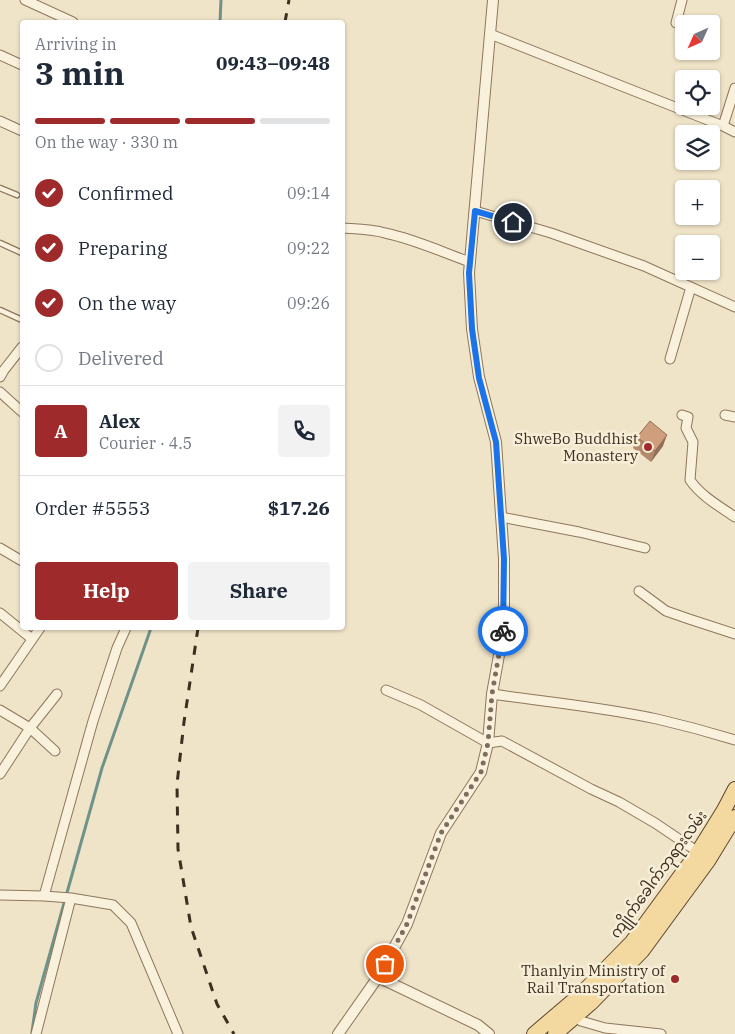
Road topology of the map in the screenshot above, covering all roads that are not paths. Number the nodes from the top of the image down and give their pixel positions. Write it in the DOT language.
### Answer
graph roads {
  1 [pos="25,0"];
  2 [pos="493,0"];
  3 [pos="682,0"];
  4 [pos="678,15"];
  5 [pos="69,20"];
  6 [pos="490,34"];
  7 [pos="0,55"];
  8 [pos="20,64"];
  9 [pos="735,88"];
  10 [pos="0,120"];
  11 [pos="723,126"];
  12 [pos="20,130"];
  13 [pos="735,132"];
  14 [pos="0,188"];
  15 [pos="17,195"];
  16 [pos="475,211"];
  17 [pos="345,228"];
  18 [pos="0,243"];
  19 [pos="20,252"];
  20 [pos="470,262"];
  21 [pos="691,287"];
  22 [pos="735,307"];
  23 [pos="0,310"];
  24 [pos="20,319"];
  25 [pos="20,350"];
  26 [pos="670,359"];
  27 [pos="0,377"];
  28 [pos="0,392"];
  29 [pos="20,410"];
  30 [pos="725,414"];
  31 [pos="682,415"];
  32 [pos="735,418"];
  33 [pos="501,517"];
  34 [pos="735,517"];
  35 [pos="0,548"];
  36 [pos="645,548"];
  37 [pos="20,560"];
  38 [pos="639,591"];
  39 [pos="0,613"];
  40 [pos="20,629"];
  41 [pos="21,630"];
  42 [pos="39,630"];
  43 [pos="125,630"];
  44 [pos="735,634"];
  45 [pos="32,639"];
  46 [pos="1,682"];
  47 [pos="386,690"];
  48 [pos="57,694"];
  49 [pos="492,694"];
  50 [pos="0,710"];
  51 [pos="30,728"];
  52 [pos="735,740"];
  53 [pos="488,743"];
  54 [pos="56,751"];
  55 [pos="0,774"];
  56 [pos="735,789"];
  57 [pos="735,817"];
  58 [pos="698,852"];
  59 [pos="0,894"];
  60 [pos="44,896"];
  61 [pos="71,898"];
  62 [pos="378,978"];
  63 [pos="575,1016"];
  64 [pos="635,1032"];
  65 [pos="36,1034"];
  66 [pos="178,1034"];
  67 [pos="338,1034"];
  68 [pos="488,1034"];
  69 [pos="534,1034"];
  70 [pos="555,1034"];
  71 [pos="661,1034"];
  1 -- 5 [label="street"];
  2 -- 6 [label="street"];
  3 -- 4 [label="street"];
  6 -- 11 [label="street"];
  6 -- 16 [label="street"];
  7 -- 8 [label="street"];
  9 -- 11 [label="street"];
  10 -- 12 [label="street"];
  11 -- 13 [label="street"];
  14 -- 15 [label="lane"];
  16 -- 20 [label="street"];
  16 -- 21 [label="street"];
  17 -- 20 [label="street"];
  18 -- 19 [label="lane"];
  20 -- 33 [label="street"];
  21 -- 22 [label="street"];
  21 -- 26 [label="street"];
  23 -- 24 [label="lane"];
  25 -- 27 [label="street"];
  28 -- 29 [label="street"];
  30 -- 32 [label="street"];
  31 -- 34 [label="street"];
  33 -- 36 [label="street"];
  33 -- 49 [label="street"];
  35 -- 37 [label="street"];
  38 -- 44 [label="street"];
  39 -- 40 [label="street"];
  41 -- 45 [label="street"];
  42 -- 45 [label="street"];
  43 -- 60 [label="street"];
  45 -- 46 [label="street"];
  47 -- 53 [label="street"];
  48 -- 51 [label="street"];
  49 -- 52 [label="street"];
  49 -- 53 [label="street"];
  50 -- 51 [label="street"];
  51 -- 54 [label="street"];
  51 -- 55 [label="street"];
  53 -- 58 [label="street"];
  53 -- 62 [label="street"];
  56 -- 58 [label="main road, ကျိုက်ခေါက်ဘုရားလမ်း"];
  57 -- 63 [label="main road, ကျိုက်ခေါက်ဘုရားလမ်း"];
  58 -- 69 [label="main road, ကျိုက်ခေါက်ဘုရားလမ်း"];
  59 -- 60 [label="street"];
  60 -- 61 [label="street"];
  61 -- 65 [label="street"];
  61 -- 66 [label="street"];
  62 -- 67 [label="street"];
  62 -- 68 [label="street"];
  63 -- 64 [label="street"];
  63 -- 70 [label="main road, ကျိုက်ခေါက်ဘုရားလမ်း"];
  64 -- 71 [label="street"];
}
